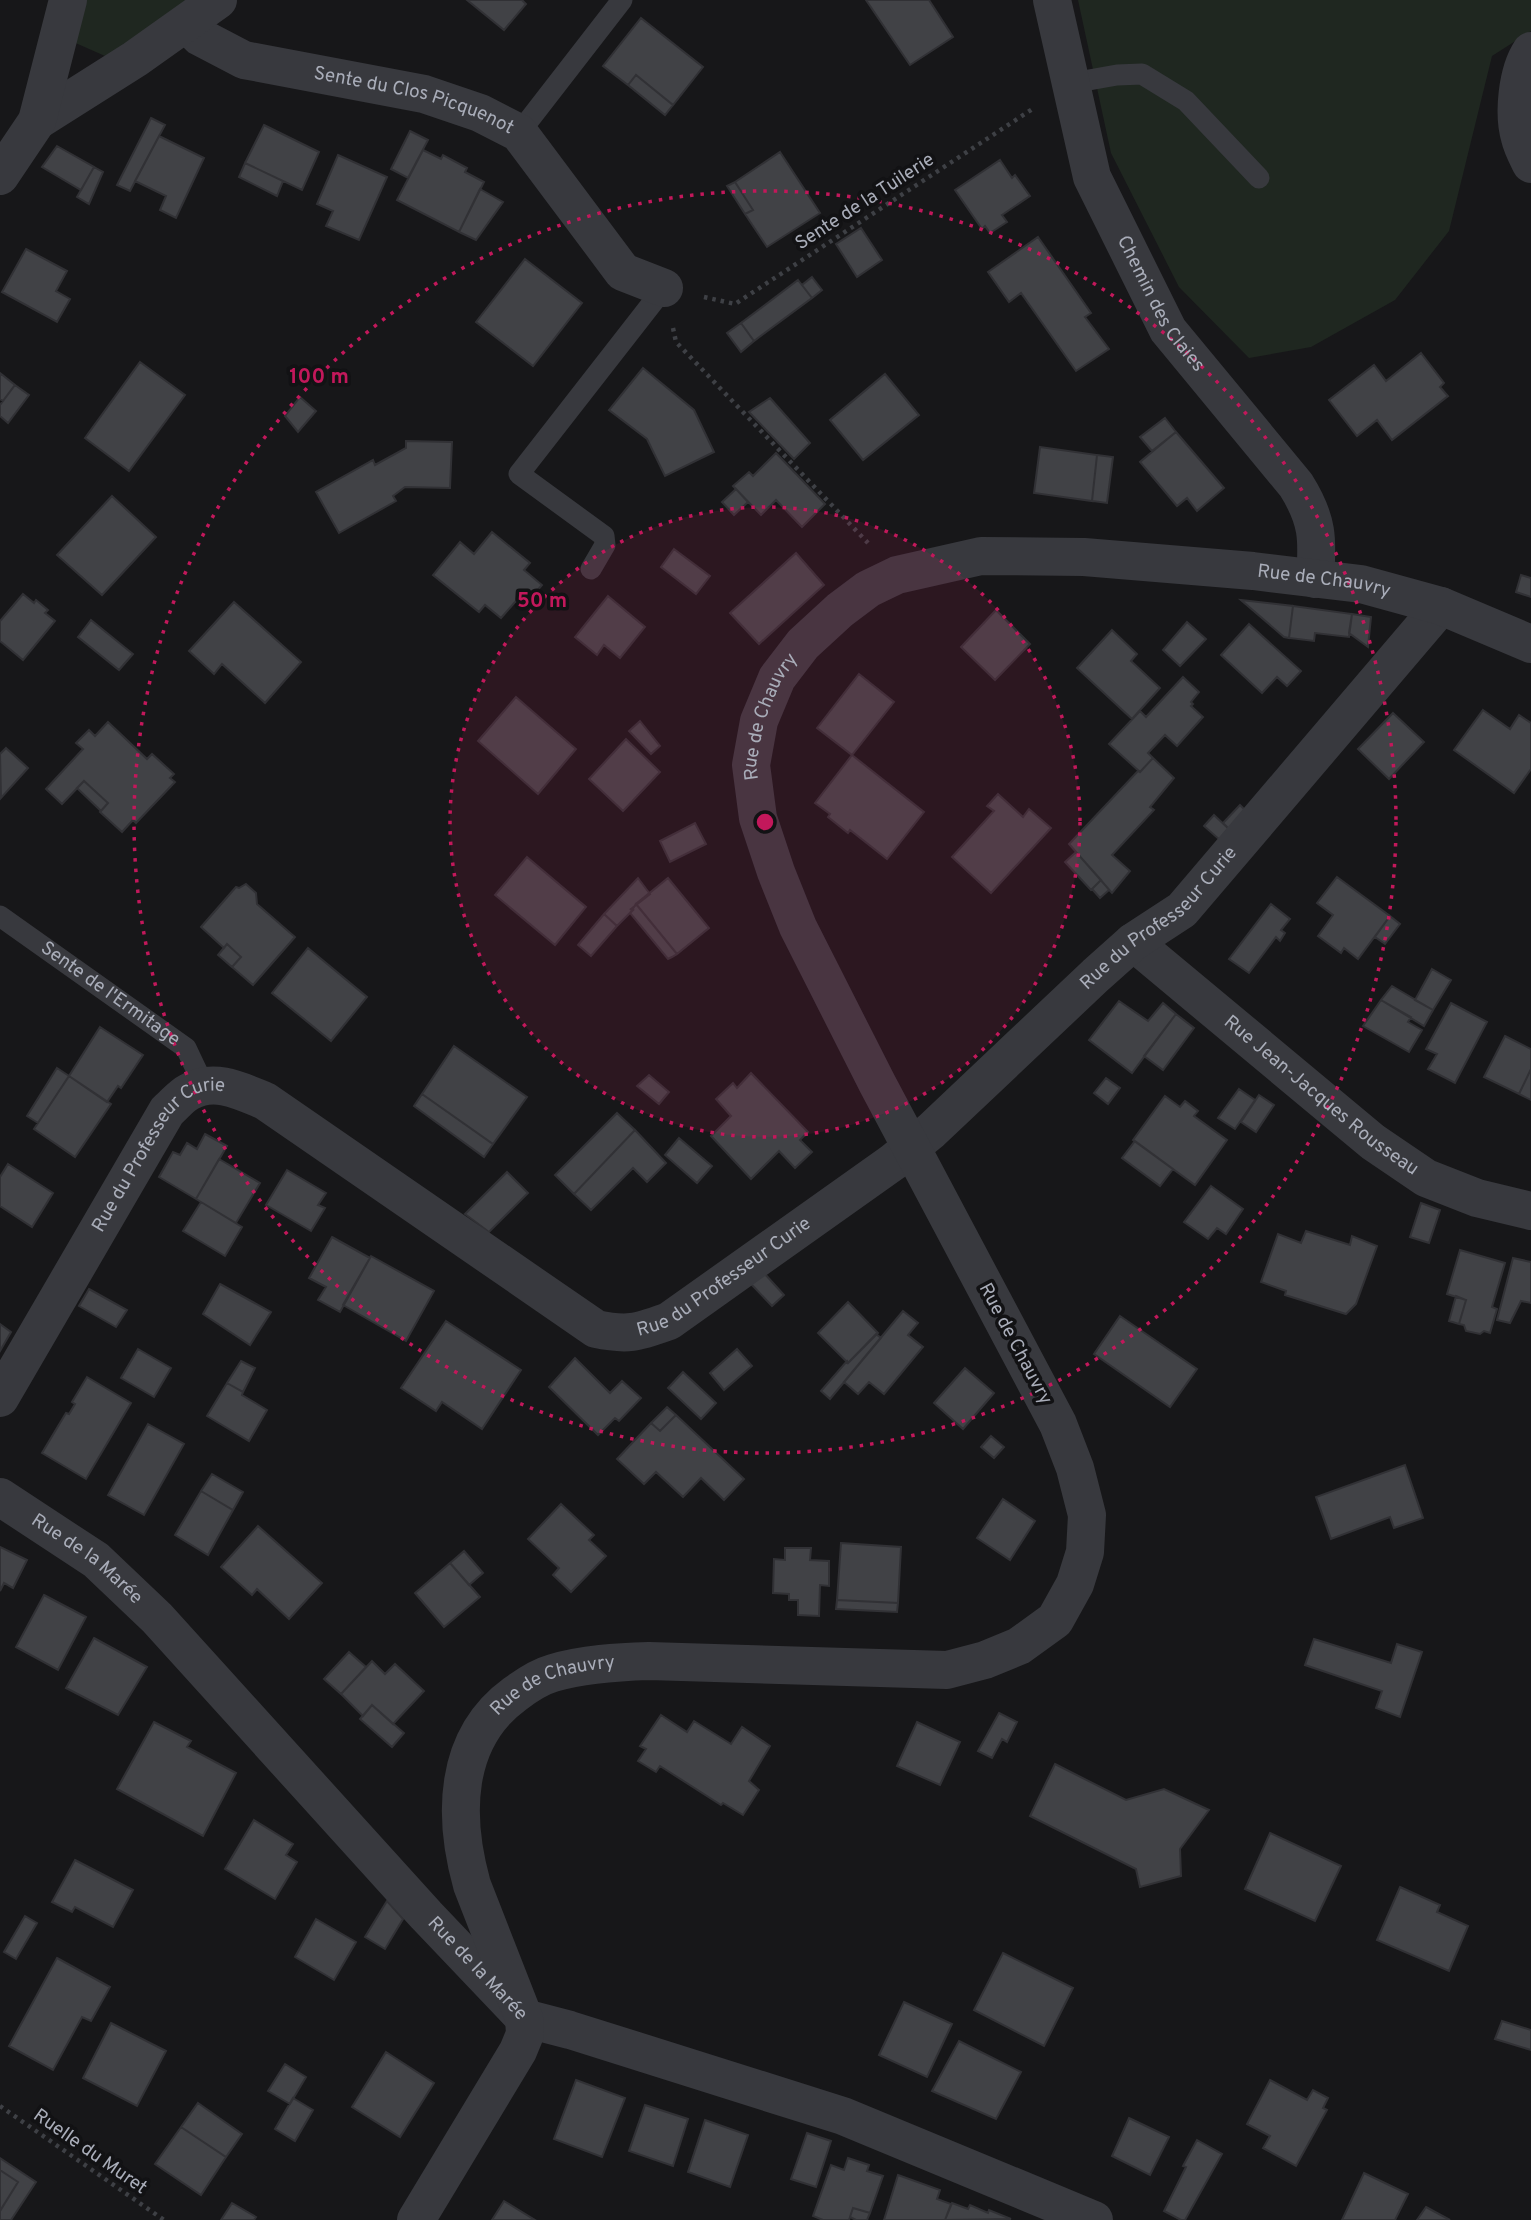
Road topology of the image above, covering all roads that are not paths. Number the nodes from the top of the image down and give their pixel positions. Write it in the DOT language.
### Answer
graph roads {
  1 [pos="68,0"];
  2 [pos="218,0"];
  3 [pos="622,0"];
  4 [pos="1052,0"];
  5 [pos="187,24"];
  6 [pos="56,45"];
  7 [pos="1531,51"];
  8 [pos="109,76"];
  9 [pos="1072,83"];
  10 [pos="37,121"];
  11 [pos="519,133"];
  12 [pos="1531,164"];
  13 [pos="0,176"];
  14 [pos="1259,178"];
  15 [pos="664,288"];
  16 [pos="591,569"];
  17 [pos="1315,579"];
  18 [pos="1441,606"];
  19 [pos="1531,644"];
  20 [pos="0,916"];
  21 [pos="1133,942"];
  22 [pos="204,1086"];
  23 [pos="911,1147"];
  24 [pos="1531,1211"];
  25 [pos="0,1398"];
  26 [pos="0,1497"];
  27 [pos="524,2018"];
  28 [pos="416,2220"];
  29 [pos="1094,2220"];
  1 -- 6 [label="street"];
  2 -- 5 [label="street"];
  3 -- 11 [label="lane"];
  4 -- 9 [label="street, Chemin des Claies"];
  5 -- 8 [label="street"];
  5 -- 11 [label="street, Sente du Clos Picquenot"];
  6 -- 8 [label="street"];
  6 -- 10 [label="street"];
  7 -- 12 [label="street"];
  8 -- 10 [label="street"];
  9 -- 14 [label="lane"];
  9 -- 17 [label="street, Chemin des Claies"];
  10 -- 13 [label="street"];
  11 -- 15 [label="street, Sente du Clos Picquenot"];
  15 -- 16 [label="lane"];
  17 -- 18 [label="street, Rue de Chauvry"];
  17 -- 23 [label="street, Rue de Chauvry"];
  18 -- 19 [label="street, Rue de Chauvry"];
  18 -- 21 [label="street, Rue du Professeur Curie"];
  20 -- 22 [label="lane, Sente de l'Ermitage"];
  21 -- 23 [label="street, Rue du Professeur Curie"];
  21 -- 24 [label="street, Rue Jean-Jacques Rousseau"];
  22 -- 23 [label="street, Rue du Professeur Curie"];
  22 -- 25 [label="street, Rue du Professeur Curie"];
  23 -- 27 [label="street, Rue de Chauvry"];
  26 -- 27 [label="street, Rue de la Marée"];
  27 -- 28 [label="street"];
  27 -- 29 [label="street, Rue de la Marée"];
}
